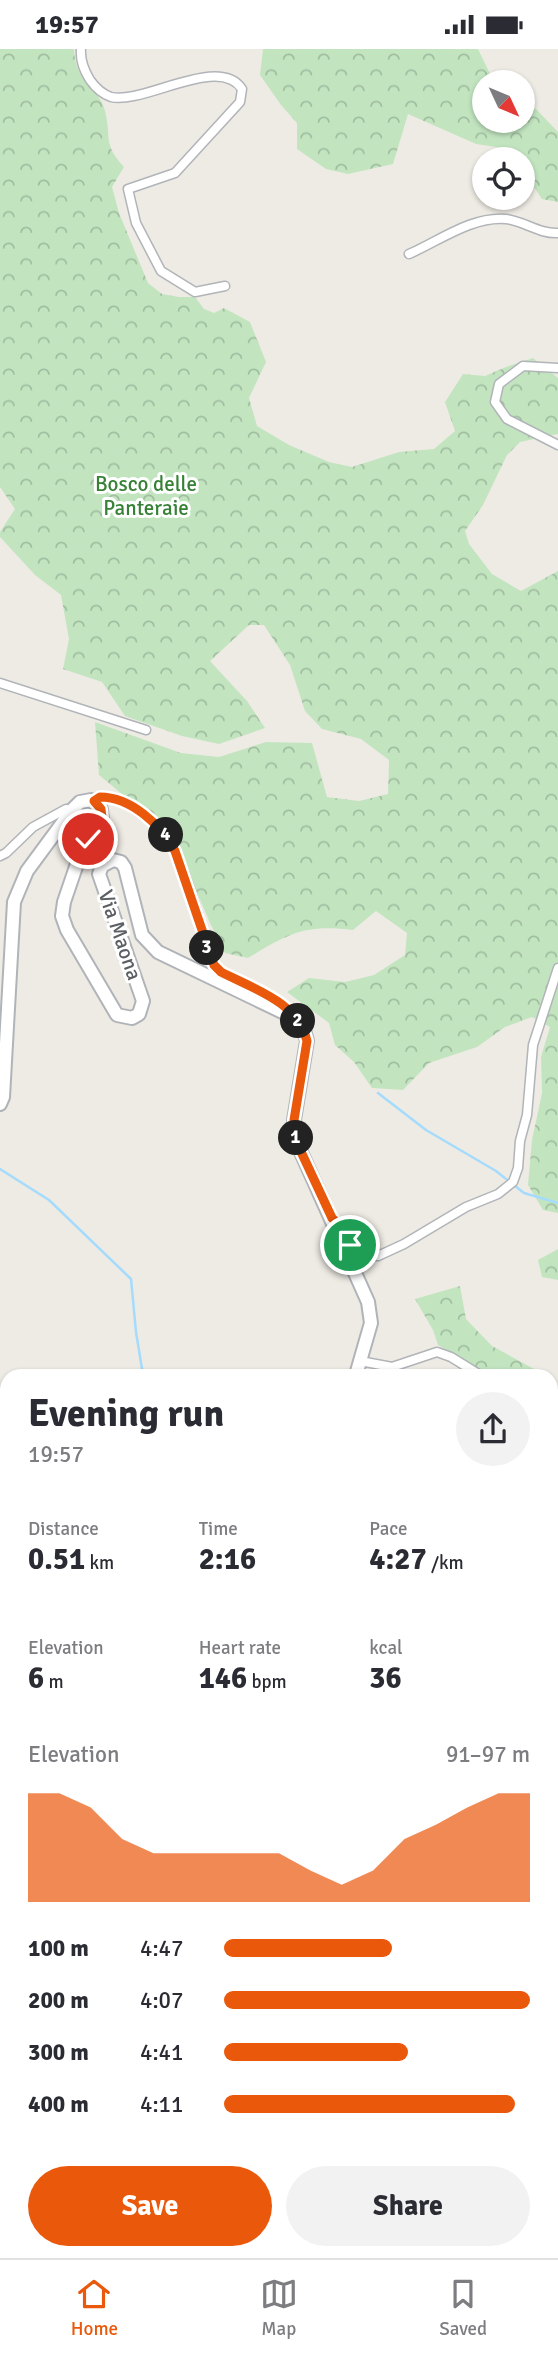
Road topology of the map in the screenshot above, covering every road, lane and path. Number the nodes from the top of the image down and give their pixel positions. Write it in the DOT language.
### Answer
graph roads {
  1 [pos="81,49"];
  2 [pos="558,233"];
  3 [pos="409,254"];
  4 [pos="225,286"];
  5 [pos="558,368"];
  6 [pos="558,445"];
  7 [pos="0,683"];
  8 [pos="146,730"];
  9 [pos="94,801"];
  10 [pos="72,810"];
  11 [pos="0,856"];
  12 [pos="558,968"];
  13 [pos="297,1019"];
  14 [pos="0,1104"];
  15 [pos="332,1218"];
  16 [pos="360,1361"];
  17 [pos="358,1369"];
  18 [pos="470,1369"];
  1 -- 4 [label="street"];
  2 -- 3 [label="street"];
  5 -- 6 [label="street"];
  7 -- 8 [label="street"];
  9 -- 10 [label="main road"];
  9 -- 13 [label="street"];
  9 -- 13 [label="main road, Via Maona"];
  10 -- 11 [label="street"];
  10 -- 14 [label="main road"];
  12 -- 15 [label="street"];
  13 -- 15 [label="main road"];
  15 -- 16 [label="main road"];
  16 -- 17 [label="main road"];
  16 -- 18 [label="street"];
}
